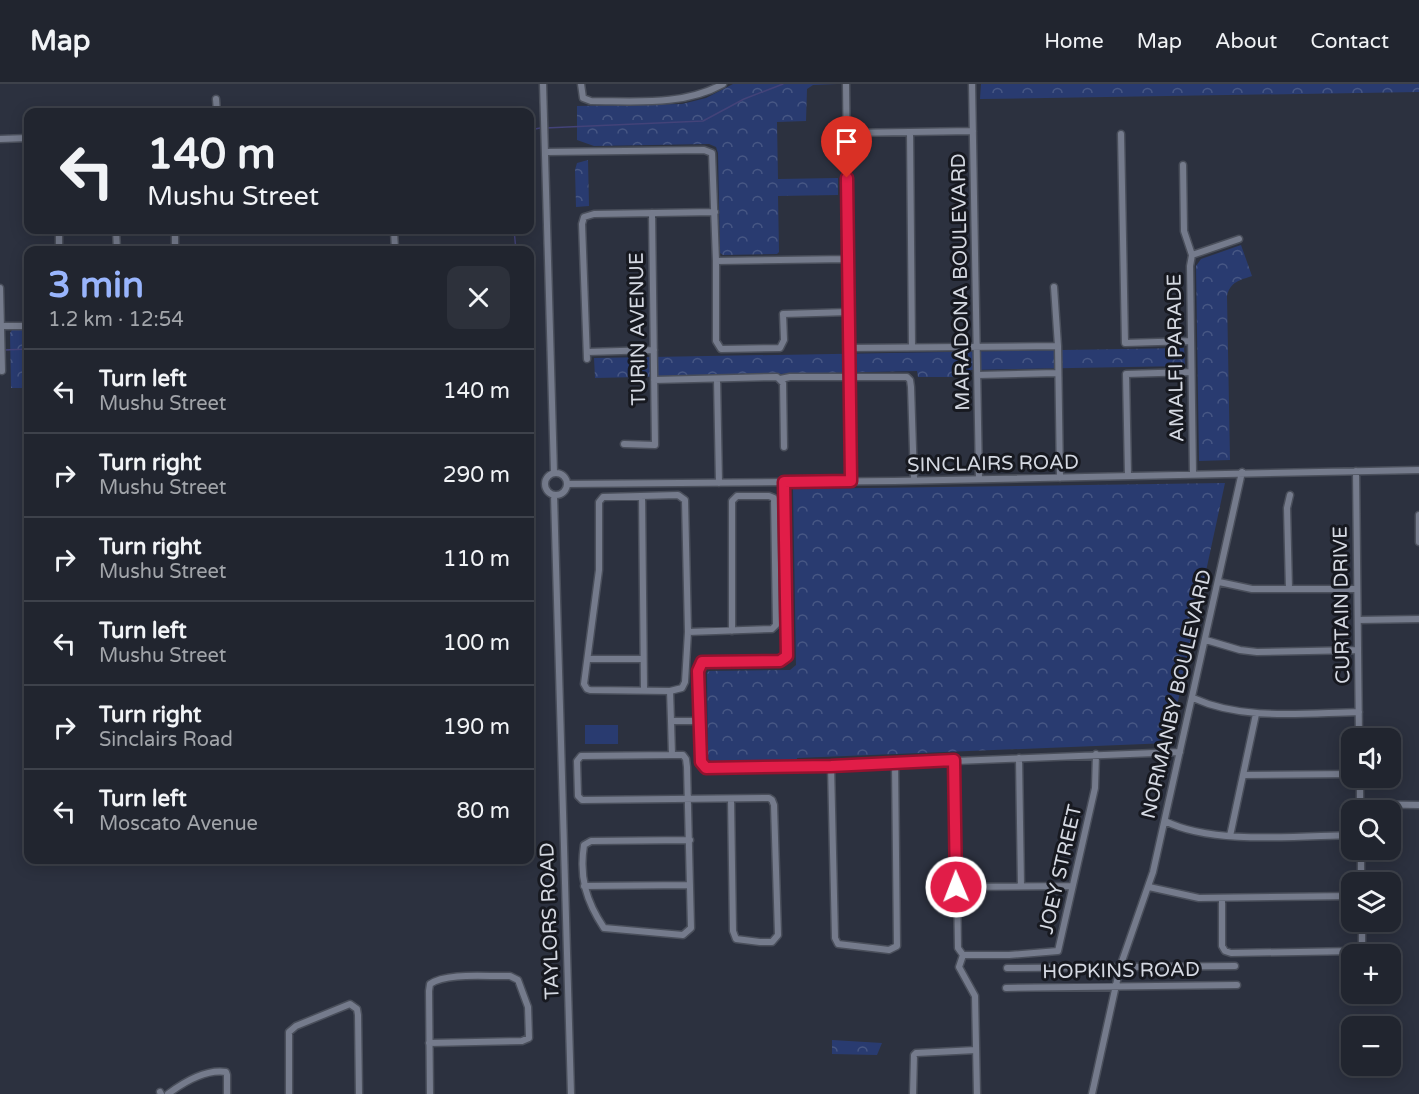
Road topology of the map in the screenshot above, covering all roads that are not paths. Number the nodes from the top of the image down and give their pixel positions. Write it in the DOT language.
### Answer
graph roads {
  1 [pos="543,84"];
  2 [pos="582,84"];
  3 [pos="723,84"];
  4 [pos="846,84"];
  5 [pos="972,84"];
  6 [pos="216,99"];
  7 [pos="217,108"];
  8 [pos="973,131"];
  9 [pos="846,133"];
  10 [pos="910,133"];
  11 [pos="1121,134"];
  12 [pos="24,138"];
  13 [pos="0,139"];
  14 [pos="546,152"];
  15 [pos="1183,165"];
  16 [pos="715,212"];
  17 [pos="652,213"];
  18 [pos="1239,239"];
  19 [pos="1192,255"];
  20 [pos="848,259"];
  21 [pos="716,261"];
  22 [pos="1054,287"];
  23 [pos="0,288"];
  24 [pos="849,312"];
  25 [pos="1,326"];
  26 [pos="24,326"];
  27 [pos="1191,342"];
  28 [pos="977,346"];
  29 [pos="1058,346"];
  30 [pos="912,347"];
  31 [pos="849,348"];
  32 [pos="654,350"];
  33 [pos="2,371"];
  34 [pos="1191,372"];
  35 [pos="1057,373"];
  36 [pos="978,375"];
  37 [pos="849,376"];
  38 [pos="717,379"];
  39 [pos="780,379"];
  40 [pos="654,380"];
  41 [pos="624,444"];
  42 [pos="784,447"];
  43 [pos="1419,470"];
  44 [pos="1356,471"];
  45 [pos="1242,472"];
  46 [pos="554,473"];
  47 [pos="1193,474"];
  48 [pos="1128,476"];
  49 [pos="1060,478"];
  50 [pos="979,479"];
  51 [pos="914,480"];
  52 [pos="851,481"];
  53 [pos="784,482"];
  54 [pos="719,483"];
  55 [pos="567,484"];
  56 [pos="554,495"];
  57 [pos="1290,495"];
  58 [pos="642,496"];
  59 [pos="1419,515"];
  60 [pos="1419,542"];
  61 [pos="1219,582"];
  62 [pos="1289,589"];
  63 [pos="1357,589"];
  64 [pos="1419,619"];
  65 [pos="1358,620"];
  66 [pos="732,631"];
  67 [pos="688,632"];
  68 [pos="1206,640"];
  69 [pos="1358,650"];
  70 [pos="588,659"];
  71 [pos="643,659"];
  72 [pos="644,689"];
  73 [pos="670,691"];
  74 [pos="1193,698"];
  75 [pos="1359,712"];
  76 [pos="1256,714"];
  77 [pos="700,721"];
  78 [pos="671,722"];
  79 [pos="1359,728"];
  80 [pos="1180,752"];
  81 [pos="1096,754"];
  82 [pos="672,755"];
  83 [pos="1019,758"];
  84 [pos="954,760"];
  85 [pos="895,763"];
  86 [pos="831,766"];
  87 [pos="1341,774"];
  88 [pos="1243,775"];
  89 [pos="688,798"];
  90 [pos="731,799"];
  91 [pos="1419,805"];
  92 [pos="1401,806"];
  93 [pos="1165,821"];
  94 [pos="1230,836"];
  95 [pos="1341,836"];
  96 [pos="690,840"];
  97 [pos="690,885"];
  98 [pos="584,886"];
  99 [pos="1021,886"];
  100 [pos="1072,886"];
  101 [pos="956,887"];
  102 [pos="1149,887"];
  103 [pos="1341,896"];
  104 [pos="1222,898"];
  105 [pos="1362,932"];
  106 [pos="963,955"];
  107 [pos="1236,966"];
  108 [pos="1120,967"];
  109 [pos="1007,968"];
  110 [pos="1237,985"];
  111 [pos="1116,986"];
  112 [pos="1006,988"];
  113 [pos="429,1043"];
  114 [pos="976,1050"];
  115 [pos="168,1094"];
  116 [pos="227,1094"];
  117 [pos="289,1094"];
  118 [pos="359,1094"];
  119 [pos="430,1094"];
  120 [pos="571,1094"];
  121 [pos="913,1094"];
  122 [pos="977,1094"];
  123 [pos="1092,1094"];
  1 -- 14 [label="street"];
  2 -- 3 [label="street"];
  4 -- 9 [label="street"];
  5 -- 8 [label="street, MARADONA BOULEVARD"];
  6 -- 7 [label="street"];
  8 -- 10 [label="street"];
  8 -- 28 [label="street, MARADONA BOULEVARD"];
  9 -- 10 [label="street"];
  9 -- 20 [label="street"];
  10 -- 30 [label="street"];
  11 -- 27 [label="street"];
  12 -- 13 [label="street"];
  14 -- 16 [label="street"];
  14 -- 46 [label="street"];
  15 -- 19 [label="street"];
  16 -- 17 [label="street"];
  16 -- 21 [label="street"];
  17 -- 32 [label="street, TURIN AVENUE"];
  17 -- 32 [label="street"];
  18 -- 19 [label="street, AMALFI PARADE"];
  19 -- 27 [label="street, AMALFI PARADE"];
  20 -- 21 [label="street"];
  20 -- 24 [label="street"];
  21 -- 24 [label="street"];
  22 -- 29 [label="street"];
  23 -- 25 [label="street"];
  24 -- 31 [label="street"];
  25 -- 26 [label="street"];
  25 -- 33 [label="street"];
  27 -- 34 [label="street, AMALFI PARADE"];
  28 -- 29 [label="street"];
  28 -- 30 [label="street"];
  28 -- 36 [label="street, MARADONA BOULEVARD"];
  29 -- 35 [label="street"];
  30 -- 31 [label="street"];
  31 -- 37 [label="street"];
  32 -- 40 [label="street, TURIN AVENUE"];
  34 -- 47 [label="street, AMALFI PARADE"];
  34 -- 48 [label="street"];
  35 -- 36 [label="street"];
  35 -- 49 [label="street"];
  36 -- 50 [label="street, MARADONA BOULEVARD"];
  37 -- 39 [label="street"];
  37 -- 51 [label="street"];
  37 -- 52 [label="street"];
  38 -- 39 [label="street"];
  38 -- 40 [label="street"];
  38 -- 54 [label="street"];
  39 -- 42 [label="street"];
  40 -- 41 [label="street, TURIN AVENUE"];
  43 -- 44 [label="street, SINCLAIRS ROAD"];
  44 -- 45 [label="street, SINCLAIRS ROAD"];
  44 -- 63 [label="street, CURTAIN DRIVE"];
  45 -- 47 [label="street, SINCLAIRS ROAD"];
  45 -- 61 [label="street, NORMANBY BOULEVARD"];
  46 -- 55 [label="street"];
  46 -- 56 [label="street"];
  47 -- 48 [label="street, SINCLAIRS ROAD"];
  48 -- 49 [label="street, SINCLAIRS ROAD"];
  49 -- 50 [label="street, SINCLAIRS ROAD"];
  50 -- 51 [label="street, SINCLAIRS ROAD"];
  51 -- 52 [label="street, SINCLAIRS ROAD"];
  52 -- 53 [label="street, SINCLAIRS ROAD"];
  53 -- 54 [label="street, SINCLAIRS ROAD"];
  53 -- 77 [label="street"];
  54 -- 55 [label="street, SINCLAIRS ROAD"];
  55 -- 56 [label="street"];
  56 -- 120 [label="street, TAYLORS ROAD"];
  57 -- 62 [label="street"];
  58 -- 67 [label="street"];
  58 -- 70 [label="street"];
  58 -- 71 [label="street"];
  59 -- 60 [label="street"];
  61 -- 62 [label="street"];
  61 -- 68 [label="street, NORMANBY BOULEVARD"];
  62 -- 63 [label="street"];
  63 -- 65 [label="street, CURTAIN DRIVE"];
  64 -- 65 [label="street"];
  65 -- 69 [label="street, CURTAIN DRIVE"];
  66 -- 66 [label="street"];
  66 -- 67 [label="street"];
  67 -- 73 [label="street"];
  68 -- 69 [label="street"];
  68 -- 74 [label="street, NORMANBY BOULEVARD"];
  69 -- 75 [label="street, CURTAIN DRIVE"];
  70 -- 71 [label="street"];
  70 -- 72 [label="street"];
  71 -- 72 [label="street"];
  72 -- 73 [label="street"];
  73 -- 78 [label="street"];
  74 -- 76 [label="street"];
  74 -- 80 [label="street, NORMANBY BOULEVARD"];
  75 -- 76 [label="street"];
  75 -- 79 [label="street, CURTAIN DRIVE"];
  76 -- 88 [label="street"];
  77 -- 78 [label="street"];
  77 -- 86 [label="street"];
  78 -- 82 [label="street"];
  80 -- 81 [label="street"];
  80 -- 93 [label="street, NORMANBY BOULEVARD"];
  81 -- 83 [label="street"];
  81 -- 100 [label="street, JOEY STREET"];
  82 -- 89 [label="street"];
  82 -- 89 [label="street"];
  83 -- 84 [label="street"];
  83 -- 99 [label="street"];
  84 -- 85 [label="street"];
  84 -- 101 [label="street"];
  85 -- 86 [label="street"];
  85 -- 86 [label="street"];
  87 -- 88 [label="street"];
  88 -- 94 [label="street"];
  89 -- 90 [label="street"];
  89 -- 96 [label="street"];
  90 -- 90 [label="street"];
  91 -- 92 [label="street"];
  93 -- 94 [label="street"];
  93 -- 102 [label="street, NORMANBY BOULEVARD"];
  94 -- 95 [label="street"];
  96 -- 97 [label="street"];
  96 -- 98 [label="street"];
  97 -- 98 [label="street"];
  97 -- 98 [label="street"];
  99 -- 100 [label="street"];
  99 -- 101 [label="street"];
  100 -- 106 [label="street, JOEY STREET"];
  101 -- 106 [label="street"];
  102 -- 104 [label="street"];
  102 -- 108 [label="street, NORMANBY BOULEVARD"];
  103 -- 104 [label="street"];
  104 -- 105 [label="street"];
  106 -- 114 [label="street"];
  107 -- 108 [label="street, HOPKINS ROAD"];
  108 -- 109 [label="street, HOPKINS ROAD"];
  108 -- 111 [label="street, NORMANBY BOULEVARD"];
  110 -- 111 [label="street, HOPKINS ROAD"];
  111 -- 112 [label="street, HOPKINS ROAD"];
  111 -- 123 [label="street, NORMANBY BOULEVARD"];
  113 -- 113 [label="street"];
  113 -- 119 [label="street"];
  114 -- 121 [label="street"];
  114 -- 122 [label="street"];
  115 -- 116 [label="street"];
  117 -- 118 [label="street"];
}
